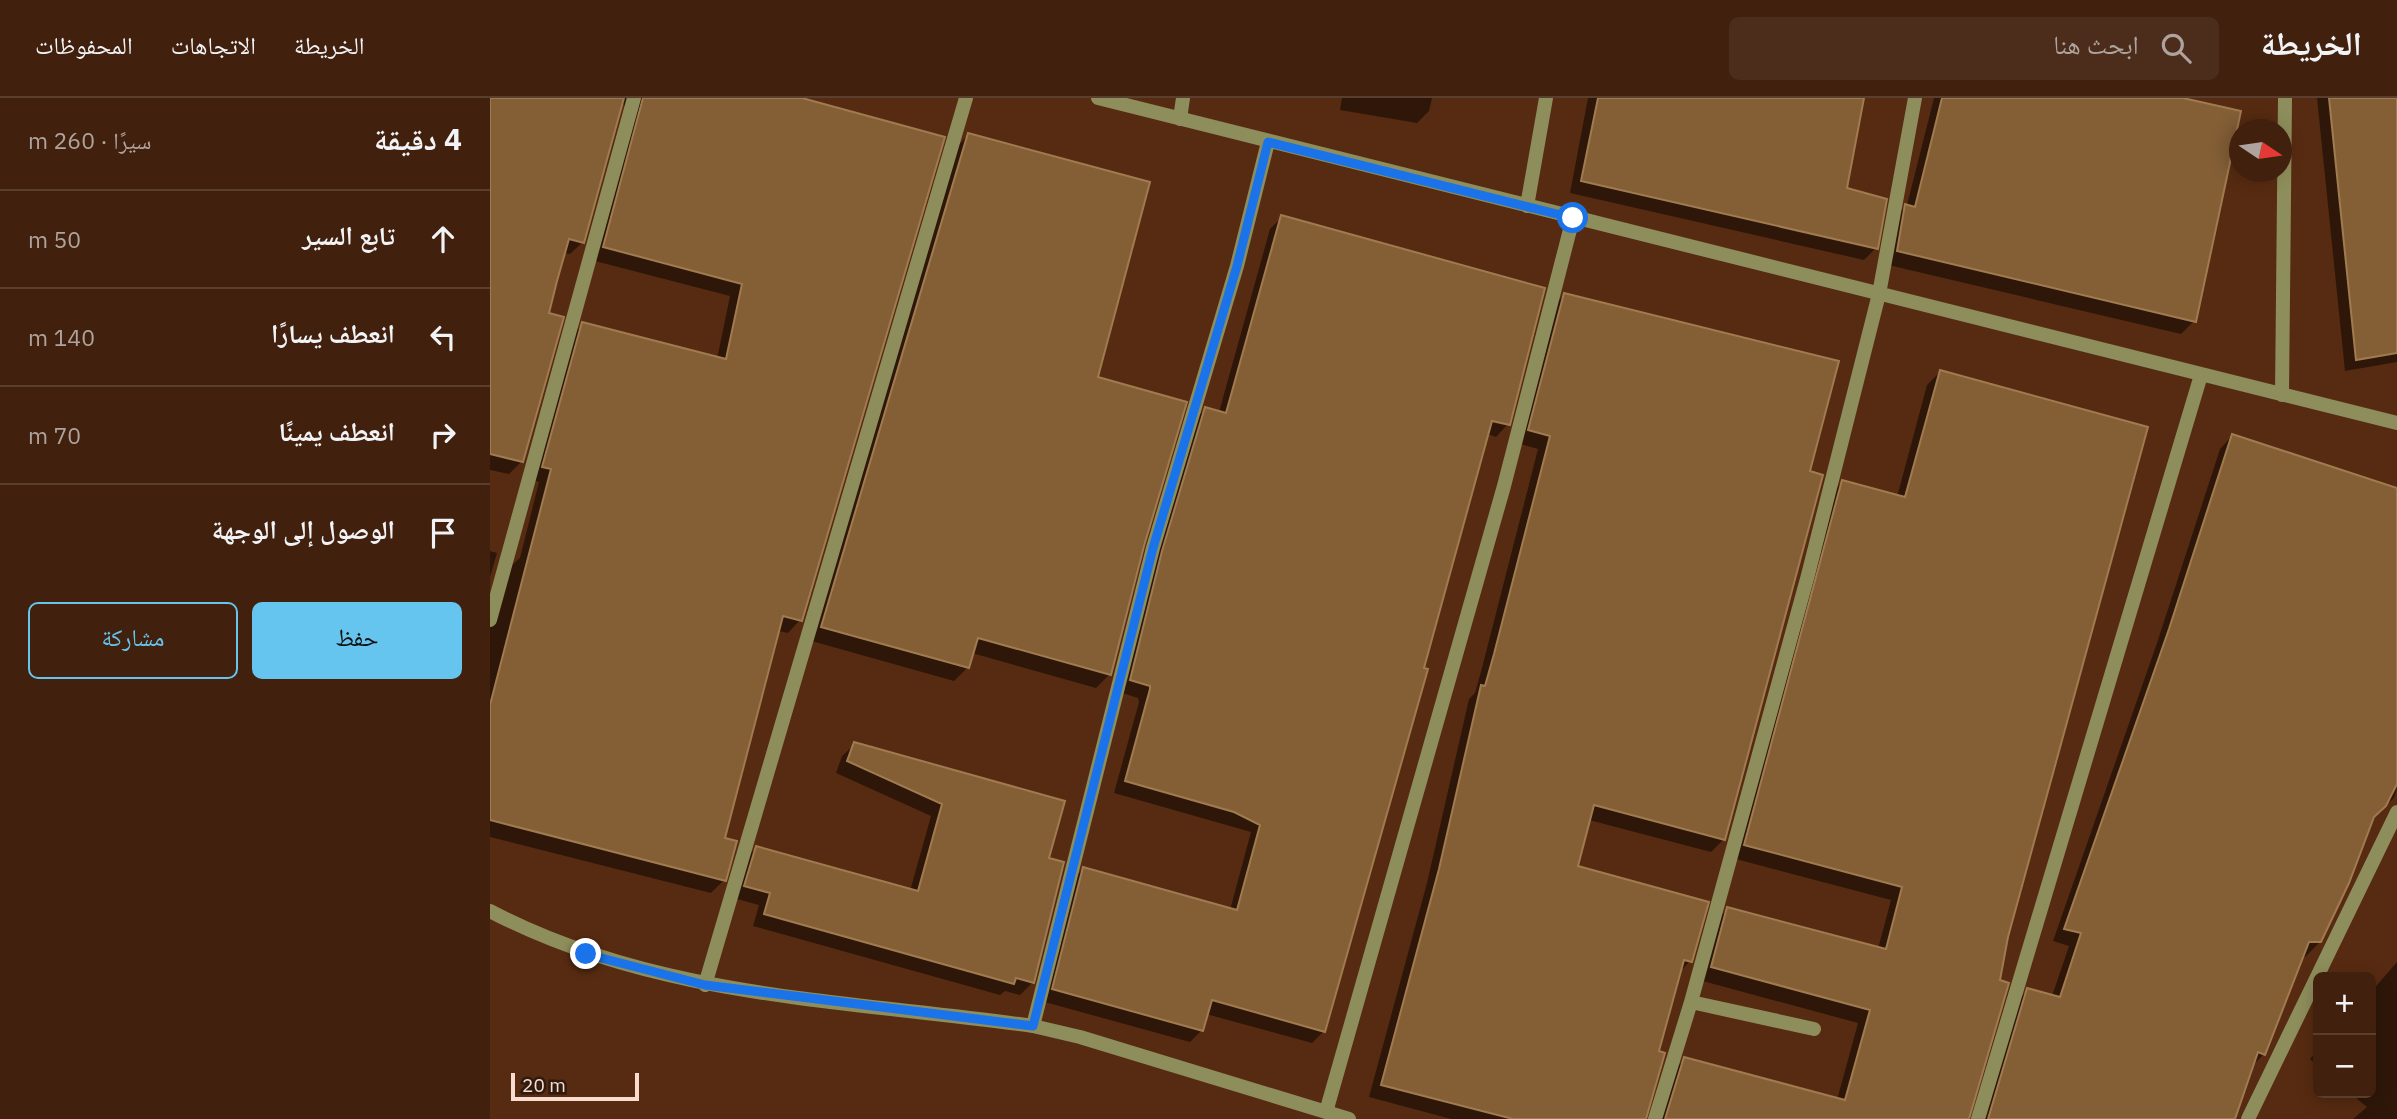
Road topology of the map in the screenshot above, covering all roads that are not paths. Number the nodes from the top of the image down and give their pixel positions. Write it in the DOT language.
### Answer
graph roads {
  1 [pos="634,98"];
  2 [pos="966,98"];
  3 [pos="1098,98"];
  4 [pos="1183,98"];
  5 [pos="1546,98"];
  6 [pos="1915,98"];
  7 [pos="2285,98"];
  8 [pos="1180,120"];
  9 [pos="1268,142"];
  10 [pos="1527,206"];
  11 [pos="1573,218"];
  12 [pos="1879,294"];
  13 [pos="2201,375"];
  14 [pos="2282,394"];
  15 [pos="2397,423"];
  16 [pos="490,621"];
  17 [pos="2397,811"];
  18 [pos="490,911"];
  19 [pos="705,985"];
  20 [pos="1691,1002"];
  21 [pos="1033,1026"];
  22 [pos="1814,1029"];
  23 [pos="1326,1112"];
  24 [pos="1349,1119"];
  25 [pos="1655,1119"];
  26 [pos="1978,1119"];
  27 [pos="2248,1119"];
  1 -- 16 [label="street"];
  2 -- 19 [label="street"];
  3 -- 8 [label="street"];
  4 -- 8 [label="street"];
  5 -- 10 [label="street"];
  6 -- 12 [label="street"];
  7 -- 14 [label="street"];
  8 -- 9 [label="street"];
  9 -- 10 [label="street"];
  9 -- 21 [label="street"];
  10 -- 11 [label="street"];
  11 -- 12 [label="street"];
  11 -- 23 [label="street"];
  12 -- 13 [label="street"];
  12 -- 20 [label="street"];
  13 -- 14 [label="street"];
  13 -- 26 [label="street"];
  14 -- 15 [label="street"];
  17 -- 27 [label="street"];
  18 -- 19 [label="street"];
  19 -- 21 [label="street"];
  20 -- 22 [label="street"];
  20 -- 25 [label="street"];
  21 -- 23 [label="street"];
  23 -- 24 [label="street"];
}
